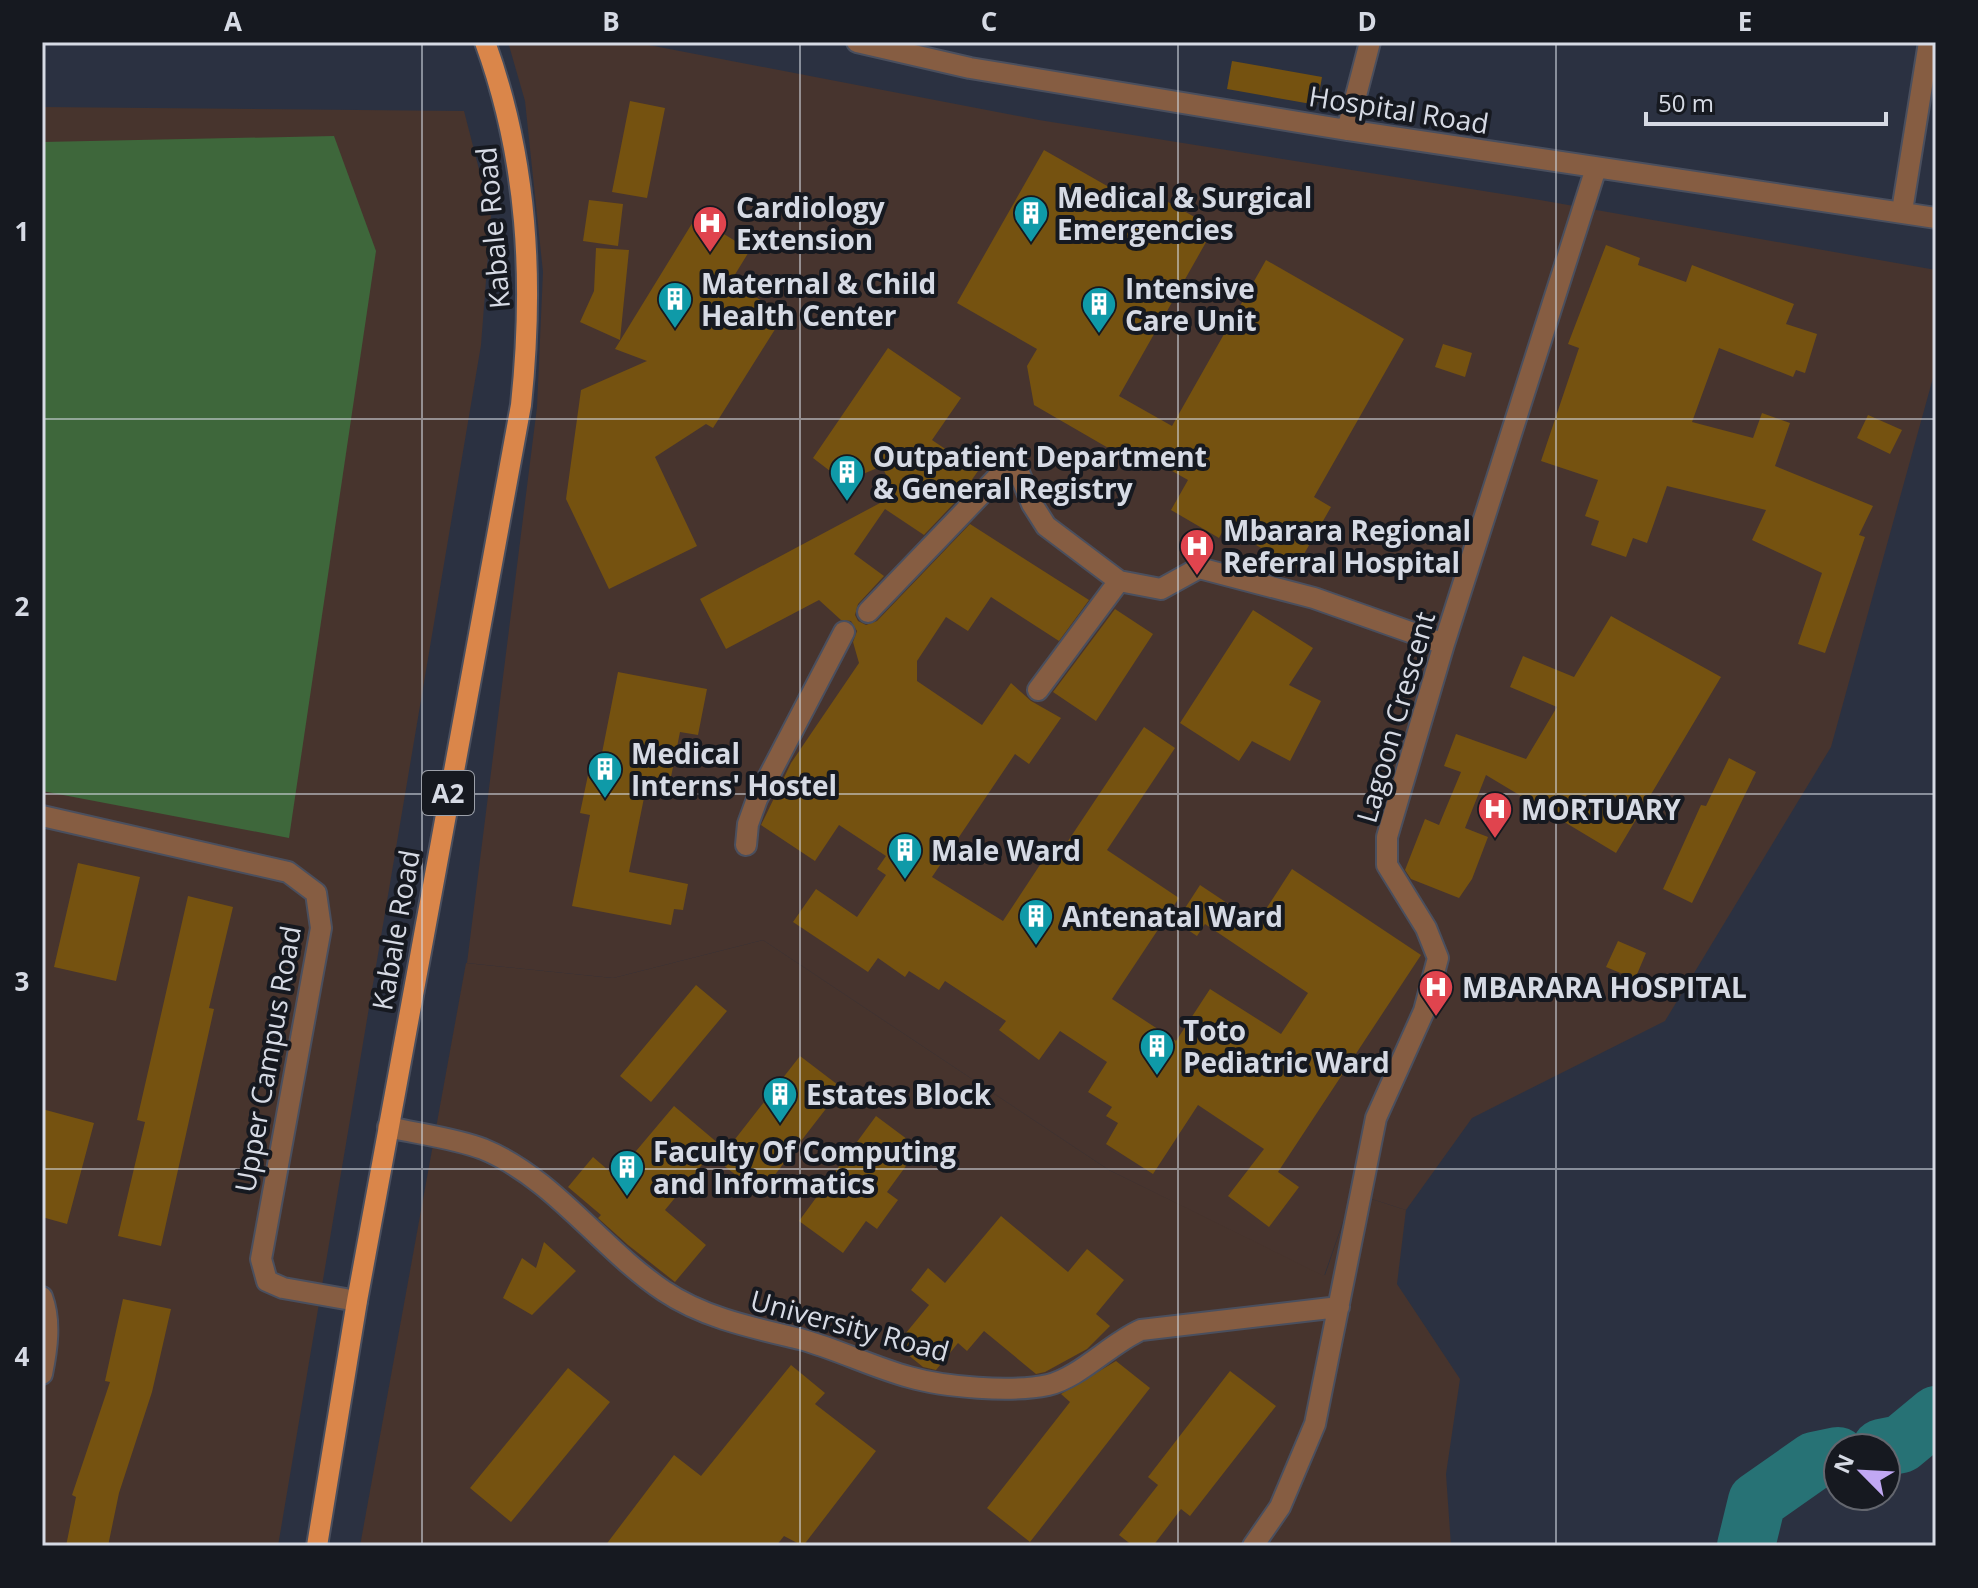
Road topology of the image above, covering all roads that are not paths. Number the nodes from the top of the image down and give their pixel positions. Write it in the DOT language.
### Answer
graph roads {
  1 [pos="485,42"];
  2 [pos="857,42"];
  3 [pos="1370,42"];
  4 [pos="1929,42"];
  5 [pos="1347,130"];
  6 [pos="1596,168"];
  7 [pos="1902,211"];
  8 [pos="1936,218"];
  9 [pos="1119,581"];
  10 [pos="868,612"];
  11 [pos="844,632"];
  12 [pos="1444,644"];
  13 [pos="1038,690"];
  14 [pos="42,816"];
  15 [pos="746,845"];
  16 [pos="388,1127"];
  17 [pos="42,1297"];
  18 [pos="357,1301"];
  19 [pos="1339,1307"];
  20 [pos="42,1374"];
  21 [pos="317,1546"];
  22 [pos="1253,1546"];
  1 -- 16 [label="main road, Kabale Road / A2"];
  2 -- 5 [label="street, Hospital Road"];
  3 -- 5 [label="street"];
  4 -- 7 [label="street"];
  5 -- 6 [label="street, Hospital Road"];
  6 -- 7 [label="street, Hospital Road"];
  6 -- 12 [label="street, Lagoon Crescent"];
  7 -- 8 [label="street, Hospital Road"];
  9 -- 10 [label="street"];
  9 -- 12 [label="street"];
  9 -- 13 [label="street"];
  11 -- 15 [label="street"];
  12 -- 19 [label="street, Lagoon Crescent"];
  14 -- 18 [label="street, Upper Campus Road"];
  16 -- 18 [label="main road, Kabale Road / A2"];
  16 -- 19 [label="street, University Road"];
  17 -- 20 [label="street"];
  18 -- 21 [label="main road, Kabale Road / A2"];
  19 -- 22 [label="street, Lagoon Crescent"];
}
